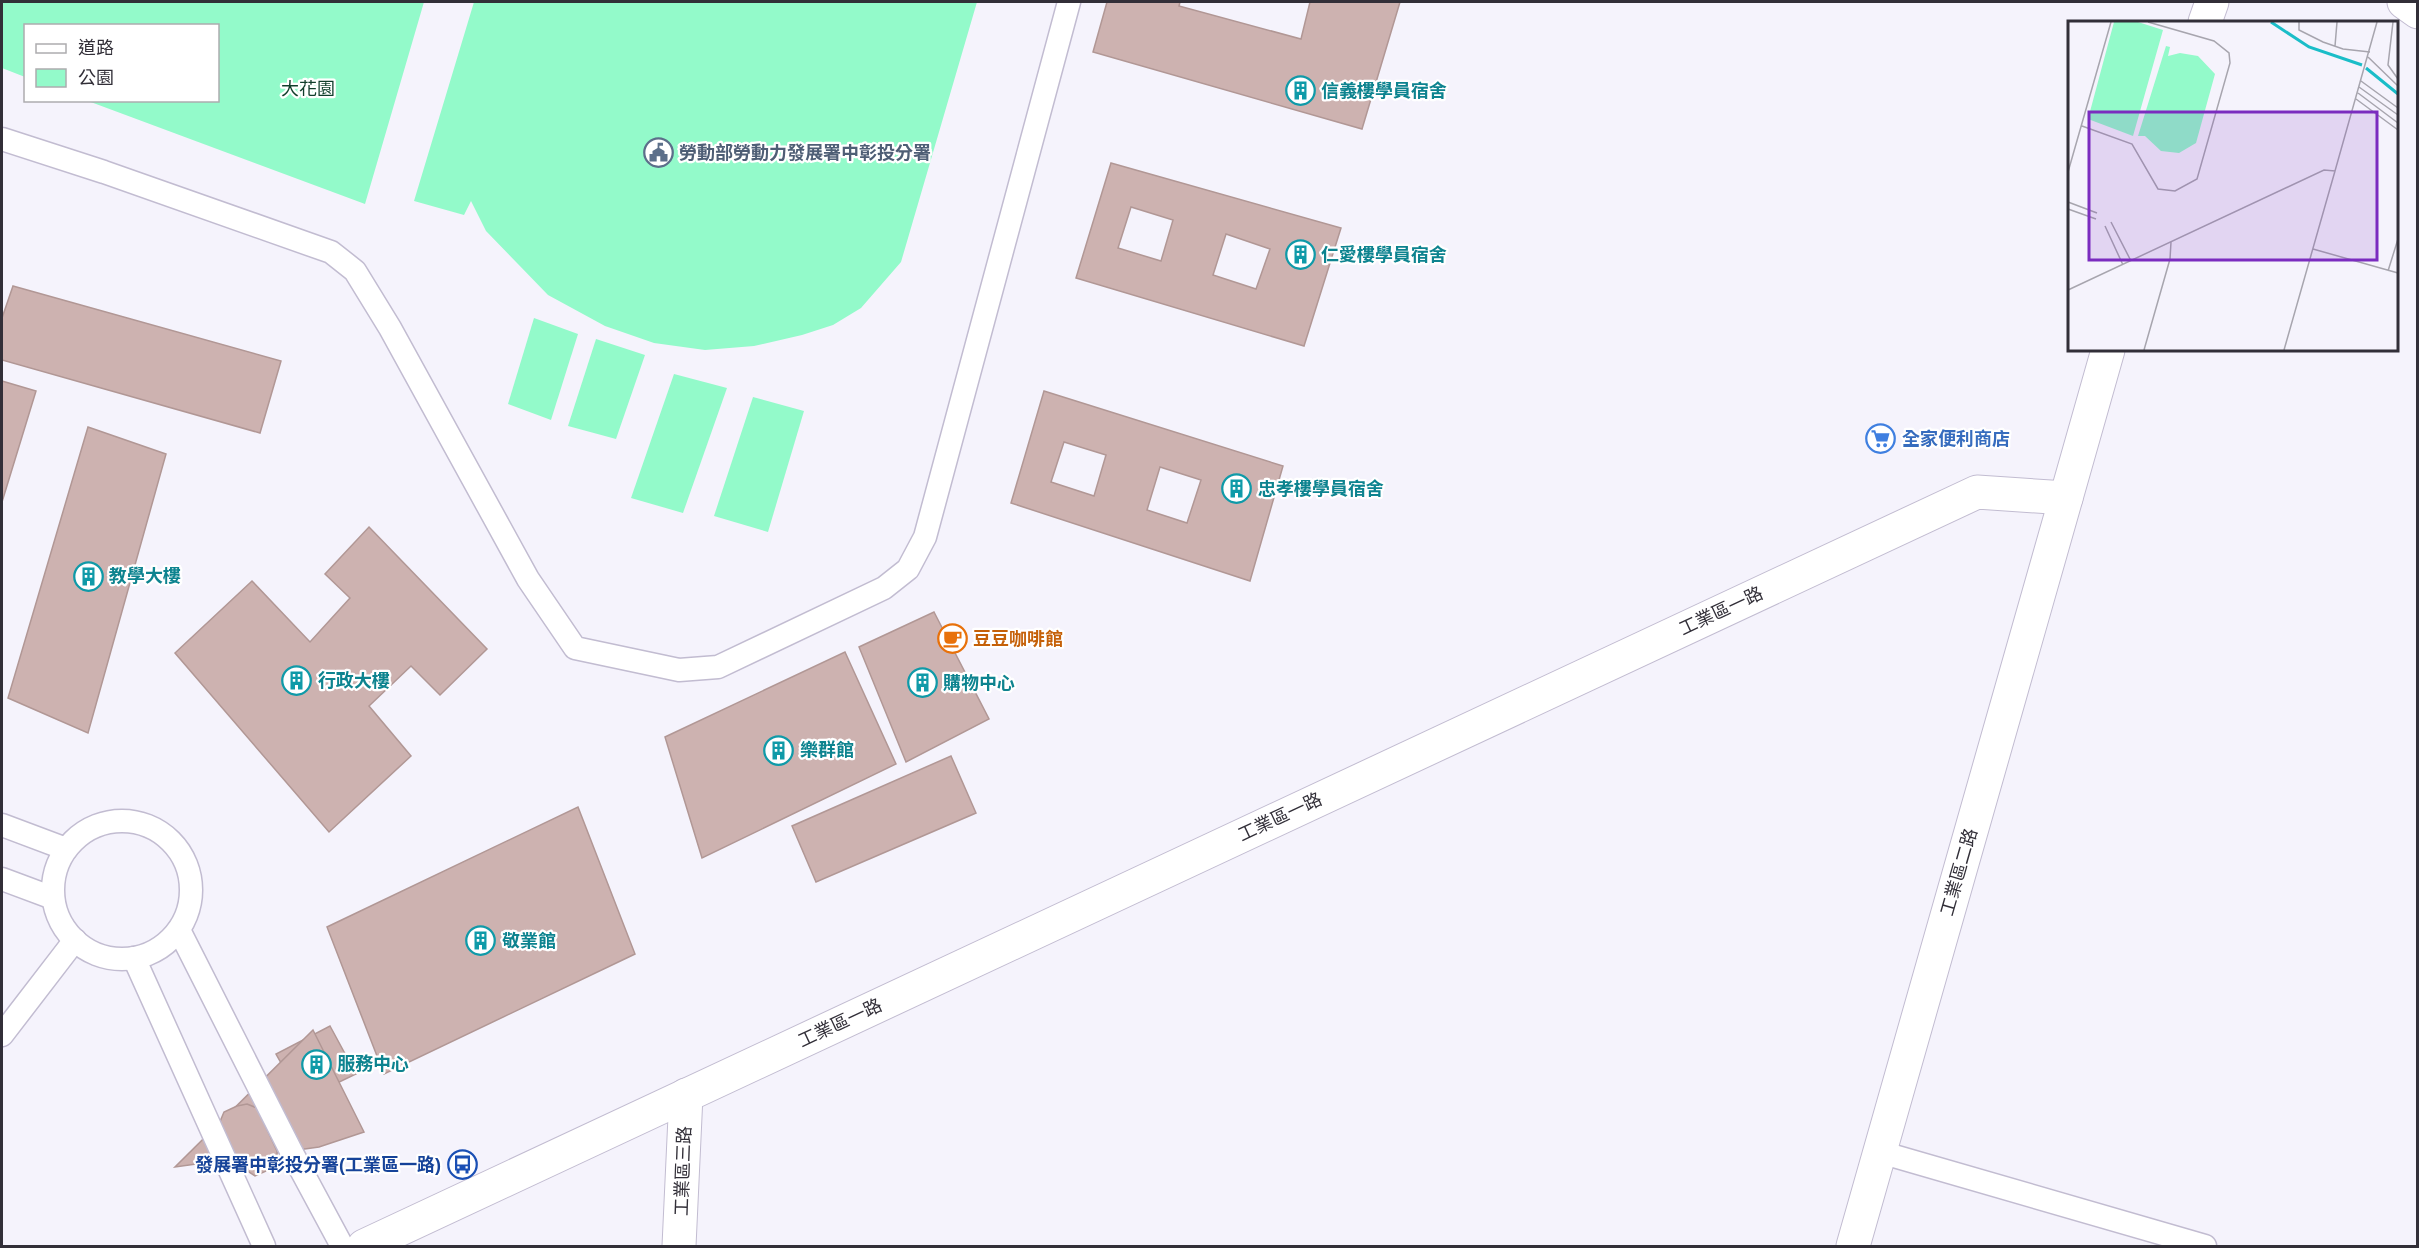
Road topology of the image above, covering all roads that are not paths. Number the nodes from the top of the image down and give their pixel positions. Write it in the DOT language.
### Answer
graph roads {
  1 [pos="1069,2"];
  2 [pos="2212,2"];
  3 [pos="2404,2"];
  4 [pos="2418,12"];
  5 [pos="2205,21"];
  6 [pos="2,139"];
  7 [pos="2108,351"];
  8 [pos="2066,498"];
  9 [pos="2,825"];
  10 [pos="66,849"];
  11 [pos="2,879"];
  12 [pos="53,898"];
  13 [pos="179,930"];
  14 [pos="75,940"];
  15 [pos="134,958"];
  16 [pos="2,1035"];
  17 [pos="686,1095"];
  18 [pos="1880,1152"];
  19 [pos="264,1246"];
  20 [pos="342,1246"];
  21 [pos="364,1246"];
  22 [pos="679,1246"];
  23 [pos="1853,1246"];
  24 [pos="2205,1246"];
  1 -- 6 [label="lane"];
  2 -- 5 [label="street"];
  3 -- 4 [label="street"];
  7 -- 8 [label="street"];
  8 -- 17 [label="street, 工業區一路"];
  8 -- 18 [label="street, 工業區二路"];
  9 -- 10 [label="lane"];
  10 -- 12 [label="lane"];
  10 -- 13 [label="lane"];
  11 -- 12 [label="lane"];
  12 -- 14 [label="lane"];
  13 -- 15 [label="lane"];
  13 -- 20 [label="lane"];
  14 -- 15 [label="lane"];
  14 -- 16 [label="lane"];
  15 -- 19 [label="lane"];
  17 -- 21 [label="street, 工業區一路"];
  17 -- 22 [label="street, 工業區三路"];
  18 -- 23 [label="street, 工業區二路"];
  18 -- 24 [label="lane"];
}
